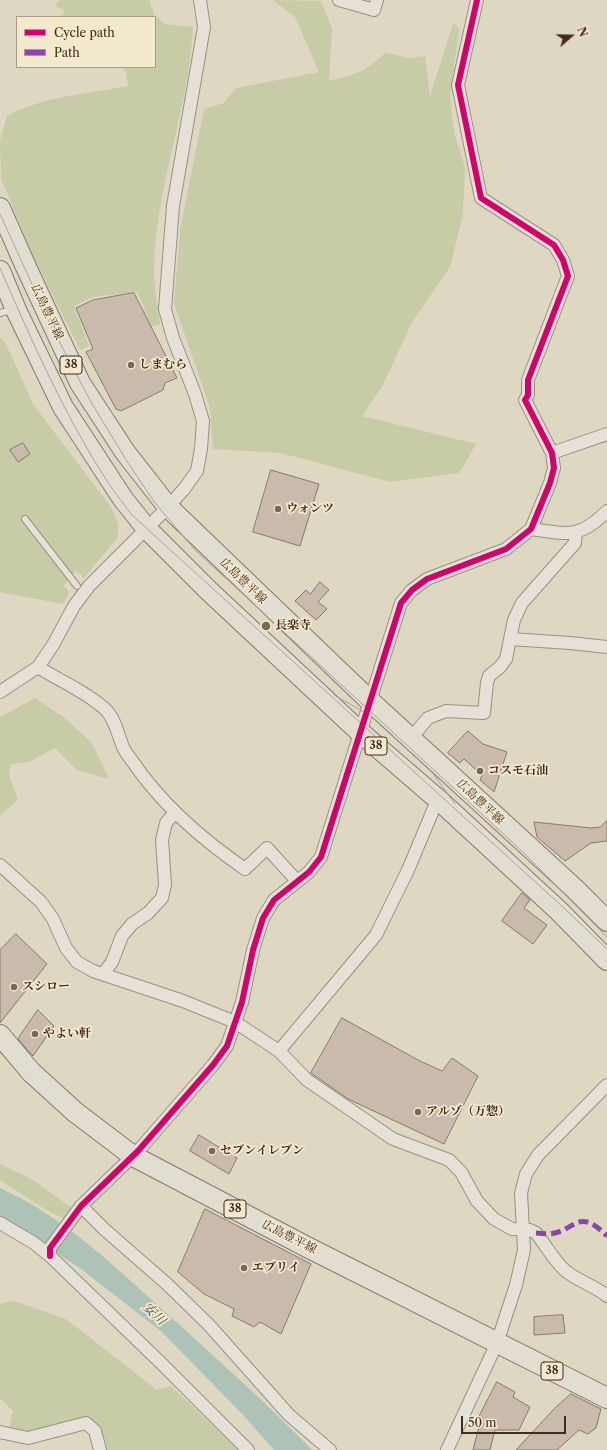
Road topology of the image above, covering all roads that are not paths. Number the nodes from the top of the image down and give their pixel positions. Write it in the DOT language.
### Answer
graph roads {
  1 [pos="200,0"];
  2 [pos="339,0"];
  3 [pos="378,0"];
  4 [pos="477,0"];
  5 [pos="0,208"];
  6 [pos="0,271"];
  7 [pos="8,312"];
  8 [pos="607,434"];
  9 [pos="552,453"];
  10 [pos="168,507"];
  11 [pos="607,511"];
  12 [pos="25,519"];
  13 [pos="147,529"];
  14 [pos="531,529"];
  15 [pos="576,532"];
  16 [pos="77,586"];
  17 [pos="510,639"];
  18 [pos="607,647"];
  19 [pos="38,667"];
  20 [pos="0,692"];
  21 [pos="370,701"];
  22 [pos="361,733"];
  23 [pos="411,738"];
  24 [pos="441,802"];
  25 [pos="175,812"];
  26 [pos="0,865"];
  27 [pos="297,881"];
  28 [pos="607,921"];
  29 [pos="607,960"];
  30 [pos="103,974"];
  31 [pos="236,1022"];
  32 [pos="0,1035"];
  33 [pos="279,1051"];
  34 [pos="607,1085"];
  35 [pos="133,1156"];
  36 [pos="80,1208"];
  37 [pos="0,1223"];
  38 [pos="523,1229"];
  39 [pos="50,1252"];
  40 [pos="607,1296"];
  41 [pos="497,1344"];
  42 [pos="607,1398"];
  43 [pos="0,1432"];
  44 [pos="100,1450"];
  45 [pos="248,1450"];
  46 [pos="330,1450"];
  47 [pos="447,1450"];
  1 -- 10 [label="street"];
  2 -- 3 [label="street"];
  4 -- 9 [label="street"];
  5 -- 10 [label="main road, 広島豊平線 / 38"];
  6 -- 7 [label="main road, 38"];
  7 -- 13 [label="main road, 38"];
  8 -- 9 [label="street"];
  9 -- 14 [label="street"];
  10 -- 13 [label="street"];
  10 -- 21 [label="main road, 広島豊平線 / 38"];
  11 -- 15 [label="street"];
  12 -- 16 [label="lane"];
  13 -- 19 [label="street"];
  13 -- 22 [label="main road, 38"];
  14 -- 15 [label="street"];
  14 -- 21 [label="street"];
  15 -- 17 [label="street"];
  17 -- 18 [label="street"];
  17 -- 23 [label="street"];
  19 -- 20 [label="street"];
  19 -- 25 [label="street"];
  21 -- 22 [label="street"];
  21 -- 23 [label="main road, 広島豊平線 / 38"];
  22 -- 24 [label="main road, 38"];
  22 -- 27 [label="street"];
  23 -- 28 [label="main road, 広島豊平線 / 38"];
  24 -- 29 [label="main road, 38"];
  24 -- 33 [label="street"];
  25 -- 27 [label="street"];
  25 -- 30 [label="street"];
  26 -- 30 [label="street"];
  27 -- 31 [label="street"];
  30 -- 31 [label="street"];
  31 -- 33 [label="street"];
  31 -- 35 [label="street"];
  32 -- 35 [label="main road, 広島豊平線 / 38"];
  33 -- 38 [label="street"];
  34 -- 38 [label="street"];
  35 -- 36 [label="street"];
  35 -- 41 [label="main road, 広島豊平線 / 38"];
  36 -- 39 [label="street"];
  36 -- 46 [label="street"];
  37 -- 39 [label="street"];
  38 -- 40 [label="street"];
  38 -- 41 [label="street"];
  39 -- 45 [label="street"];
  41 -- 42 [label="main road, 広島豊平線 / 38"];
  41 -- 47 [label="street"];
  43 -- 44 [label="street"];
}
